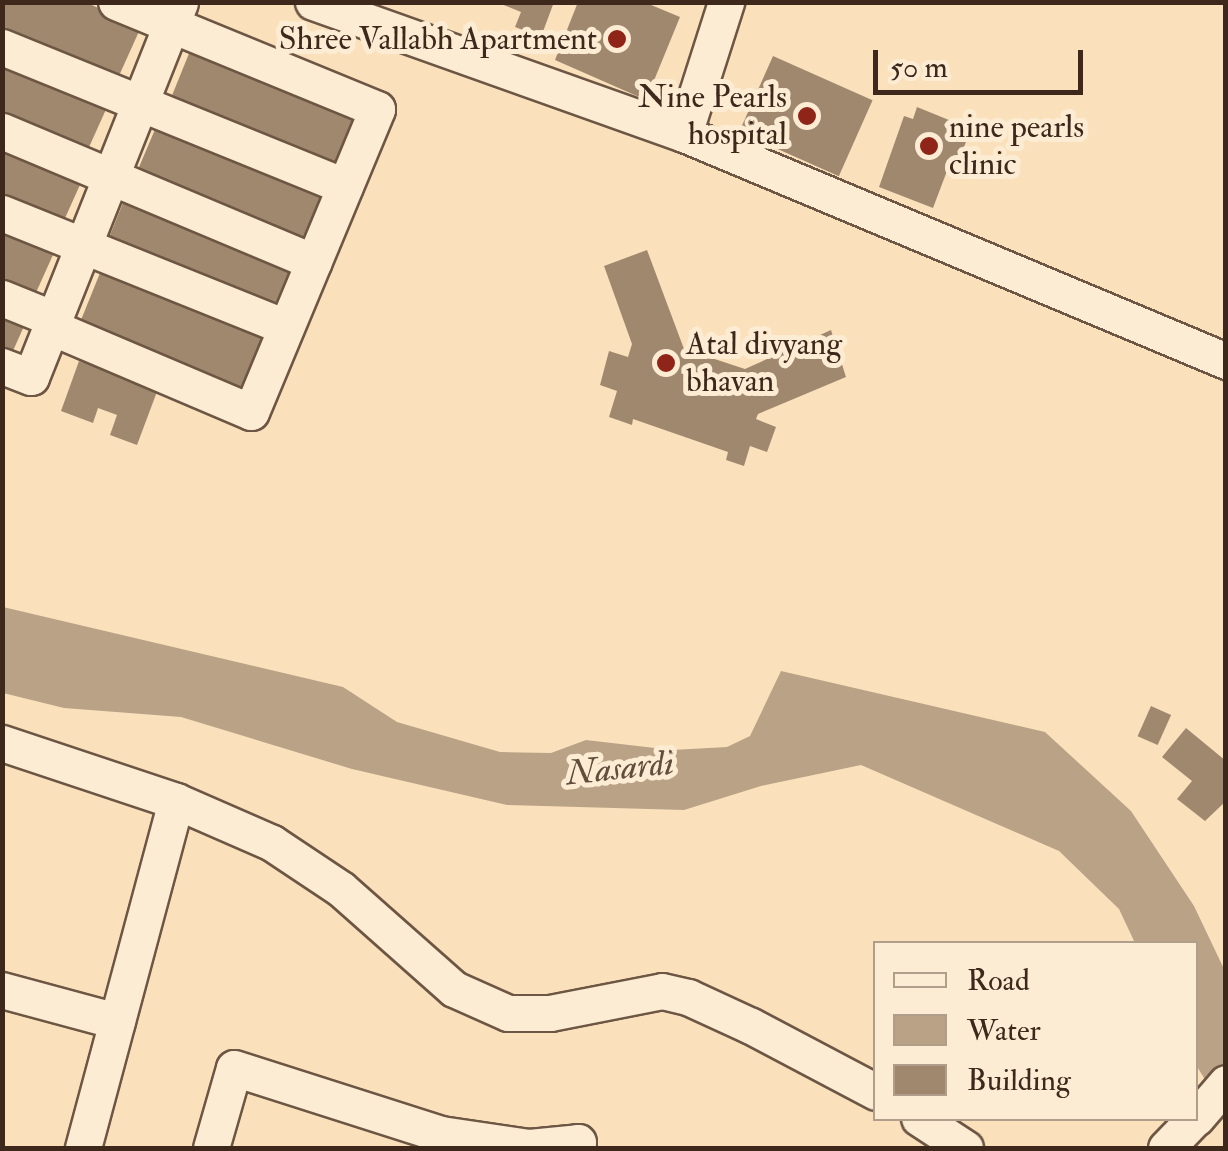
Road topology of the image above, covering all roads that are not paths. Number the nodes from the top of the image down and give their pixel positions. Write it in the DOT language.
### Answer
graph roads {
  1 [pos="116,2"];
  2 [pos="312,2"];
  3 [pos="726,2"];
  4 [pos="348,8"];
  5 [pos="176,14"];
  6 [pos="2,47"];
  7 [pos="140,102"];
  8 [pos="2,131"];
  9 [pos="684,134"];
  10 [pos="111,176"];
  11 [pos="345,186"];
  12 [pos="2,213"];
  13 [pos="84,246"];
  14 [pos="314,262"];
  15 [pos="2,298"];
  16 [pos="52,323"];
  17 [pos="286,328"];
  18 [pos="1226,361"];
  19 [pos="2,366"];
  20 [pos="2,743"];
  21 [pos="176,801"];
  22 [pos="2,990"];
  23 [pos="117,1022"];
  24 [pos="1226,1083"];
  25 [pos="873,1090"];
  26 [pos="1198,1116"];
  27 [pos="924,1121"];
  28 [pos="1193,1121"];
  29 [pos="83,1148"];
  30 [pos="211,1148"];
  31 [pos="576,1148"];
  32 [pos="965,1148"];
  33 [pos="1166,1148"];
  1 -- 5 [label="street"];
  2 -- 4 [label="street"];
  3 -- 9 [label="street"];
  4 -- 9 [label="street"];
  5 -- 7 [label="street"];
  5 -- 11 [label="street"];
  6 -- 7 [label="street"];
  7 -- 10 [label="street"];
  7 -- 11 [label="street"];
  8 -- 10 [label="street"];
  9 -- 18 [label="street"];
  10 -- 13 [label="street"];
  10 -- 14 [label="street"];
  11 -- 14 [label="street"];
  12 -- 13 [label="street"];
  13 -- 16 [label="street"];
  13 -- 17 [label="street"];
  14 -- 17 [label="street"];
  15 -- 16 [label="street"];
  16 -- 17 [label="street"];
  16 -- 19 [label="street"];
  20 -- 21 [label="street"];
  21 -- 23 [label="street"];
  21 -- 25 [label="street"];
  22 -- 23 [label="street"];
  23 -- 29 [label="street"];
  24 -- 26 [label="street"];
  27 -- 32 [label="street"];
  28 -- 33 [label="street"];
  30 -- 31 [label="street"];
}
